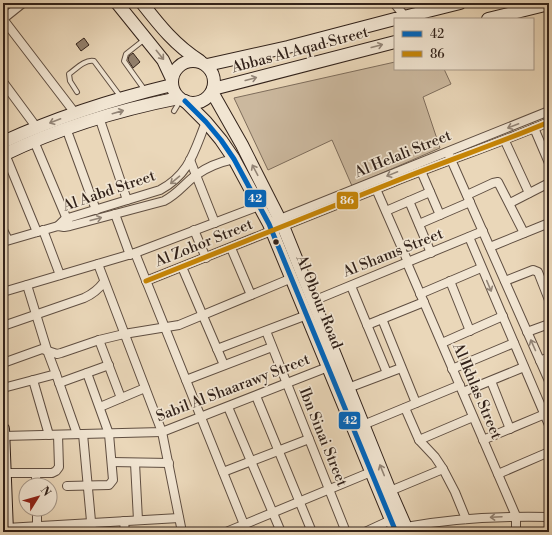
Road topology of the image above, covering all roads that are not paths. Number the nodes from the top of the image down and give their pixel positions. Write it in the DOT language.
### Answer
graph roads {
  1 [pos="23,3"];
  2 [pos="117,3"];
  3 [pos="142,3"];
  4 [pos="394,3"];
  5 [pos="460,3"];
  6 [pos="549,4"];
  7 [pos="440,14"];
  8 [pos="401,18"];
  9 [pos="492,18"];
  10 [pos="3,19"];
  11 [pos="394,20"];
  12 [pos="6,30"];
  13 [pos="146,39"];
  14 [pos="394,42"];
  15 [pos="203,63"];
  16 [pos="3,82"];
  17 [pos="172,82"];
  18 [pos="213,90"];
  19 [pos="146,91"];
  20 [pos="77,92"];
  21 [pos="121,98"];
  22 [pos="182,99"];
  23 [pos="174,111"];
  24 [pos="549,112"];
  25 [pos="75,113"];
  26 [pos="99,117"];
  27 [pos="206,122"];
  28 [pos="549,122"];
  29 [pos="37,128"];
  30 [pos="66,128"];
  31 [pos="534,128"];
  32 [pos="34,141"];
  33 [pos="505,141"];
  34 [pos="3,142"];
  35 [pos="448,151"];
  36 [pos="4,155"];
  37 [pos="234,159"];
  38 [pos="451,159"];
  39 [pos="190,160"];
  40 [pos="549,163"];
  41 [pos="421,171"];
  42 [pos="196,175"];
  43 [pos="549,183"];
  44 [pos="376,189"];
  45 [pos="430,192"];
  46 [pos="529,193"];
  47 [pos="469,198"];
  48 [pos="127,200"];
  49 [pos="409,201"];
  50 [pos="510,203"];
  51 [pos="259,206"];
  52 [pos="96,210"];
  53 [pos="386,211"];
  54 [pos="115,214"];
  55 [pos="440,215"];
  56 [pos="69,222"];
  57 [pos="215,222"];
  58 [pos="549,223"];
  59 [pos="419,224"];
  60 [pos="276,225"];
  61 [pos="3,230"];
  62 [pos="194,230"];
  63 [pos="40,231"];
  64 [pos="483,231"];
  65 [pos="524,233"];
  66 [pos="469,237"];
  67 [pos="6,241"];
  68 [pos="490,247"];
  69 [pos="231,248"];
  70 [pos="431,253"];
  71 [pos="132,254"];
  72 [pos="206,258"];
  73 [pos="408,262"];
  74 [pos="98,264"];
  75 [pos="182,267"];
  76 [pos="482,268"];
  77 [pos="60,275"];
  78 [pos="292,278"];
  79 [pos="146,281"];
  80 [pos="450,281"];
  81 [pos="505,281"];
  82 [pos="104,282"];
  83 [pos="27,285"];
  84 [pos="351,286"];
  85 [pos="3,292"];
  86 [pos="251,295"];
  87 [pos="422,298"];
  88 [pos="549,300"];
  89 [pos="313,301"];
  90 [pos="36,314"];
  91 [pos="307,315"];
  92 [pos="202,316"];
  93 [pos="503,316"];
  94 [pos="382,319"];
  95 [pos="549,324"];
  96 [pos="368,325"];
  97 [pos="3,326"];
  98 [pos="164,328"];
  99 [pos="266,331"];
  100 [pos="470,331"];
  101 [pos="528,332"];
  102 [pos="124,334"];
  103 [pos="99,340"];
  104 [pos="442,343"];
  105 [pos="514,343"];
  106 [pos="272,347"];
  107 [pos="217,349"];
  108 [pos="47,350"];
  109 [pos="549,357"];
  110 [pos="540,361"];
  111 [pos="3,363"];
  112 [pos="109,365"];
  113 [pos="224,365"];
  114 [pos="328,367"];
  115 [pos="524,367"];
  116 [pos="401,368"];
  117 [pos="452,369"];
  118 [pos="87,373"];
  119 [pos="387,373"];
  120 [pos="56,374"];
  121 [pos="33,380"];
  122 [pos="186,380"];
  123 [pos="491,381"];
  124 [pos="549,381"];
  125 [pos="60,383"];
  126 [pos="287,383"];
  127 [pos="3,388"];
  128 [pos="145,388"];
  129 [pos="348,388"];
  130 [pos="461,389"];
  131 [pos="256,396"];
  132 [pos="121,398"];
  133 [pos="416,403"];
  134 [pos="228,406"];
  135 [pos="100,407"];
  136 [pos="405,408"];
  137 [pos="545,414"];
  138 [pos="201,417"];
  139 [pos="473,417"];
  140 [pos="363,425"];
  141 [pos="549,425"];
  142 [pos="3,429"];
  143 [pos="510,429"];
  144 [pos="162,432"];
  145 [pos="80,434"];
  146 [pos="109,434"];
  147 [pos="49,435"];
  148 [pos="58,435"];
  149 [pos="3,436"];
  150 [pos="309,439"];
  151 [pos="419,440"];
  152 [pos="483,440"];
  153 [pos="278,451"];
  154 [pos="549,452"];
  155 [pos="251,461"];
  156 [pos="112,462"];
  157 [pos="135,463"];
  158 [pos="169,463"];
  159 [pos="443,469"];
  160 [pos="223,472"];
  161 [pos="371,472"];
  162 [pos="5,473"];
  163 [pos="36,473"];
  164 [pos="498,474"];
  165 [pos="36,477"];
  166 [pos="88,485"];
  167 [pos="67,486"];
  168 [pos="329,490"];
  169 [pos="390,491"];
  170 [pos="300,502"];
  171 [pos="273,513"];
  172 [pos="516,516"];
  173 [pos="549,516"];
  174 [pos="37,517"];
  175 [pos="179,518"];
  176 [pos="466,519"];
  177 [pos="138,520"];
  178 [pos="392,520"];
  179 [pos="124,521"];
  180 [pos="91,523"];
  181 [pos="38,526"];
  182 [pos="59,528"];
  183 [pos="246,528"];
  184 [pos="6,530"];
  185 [pos="403,530"];
  186 [pos="92,532"];
  187 [pos="125,532"];
  188 [pos="182,532"];
  189 [pos="226,532"];
  190 [pos="281,532"];
  191 [pos="312,532"];
  192 [pos="346,532"];
  193 [pos="365,532"];
  194 [pos="516,532"];
  1 -- 10 [label="street"];
  2 -- 13 [label="street"];
  3 -- 15 [label="street"];
  4 -- 8 [label="street"];
  5 -- 7 [label="street, Abbas Al Aqad Street"];
  6 -- 9 [label="street"];
  7 -- 8 [label="street, Abbas Al Aqad Street"];
  10 -- 12 [label="street"];
  11 -- 15 [label="street, Abbas Al Aqad Street"];
  12 -- 25 [label="street"];
  13 -- 17 [label="street, one-way"];
  13 -- 19 [label="lane"];
  18 -- 14 [label="street, Abbas Al Aqad Street, one-way"];
  15 -- 17 [label="street"];
  15 -- 18 [label="street"];
  16 -- 29 [label="street"];
  17 -- 19 [label="street"];
  17 -- 22 [label="street"];
  18 -- 22 [label="street"];
  60 -- 18 [label="street, Al Obour Road, one-way"];
  19 -- 21 [label="street"];
  20 -- 21 [label="lane"];
  21 -- 25 [label="street"];
  22 -- 23 [label="lane"];
  26 -- 22 [label="street, one-way"];
  22 -- 27 [label="street, Al Obour Road"];
  24 -- 35 [label="street, Al Helali Street, one-way"];
  25 -- 29 [label="street, one-way"];
  26 -- 30 [label="street"];
  26 -- 48 [label="street"];
  27 -- 37 [label="street, Al Obour Road"];
  27 -- 39 [label="street, Al Aabd Street"];
  28 -- 31 [label="street, Al Helali Street"];
  29 -- 34 [label="street"];
  30 -- 32 [label="street"];
  30 -- 52 [label="street"];
  31 -- 33 [label="street, Al Helali Street"];
  31 -- 40 [label="street"];
  32 -- 36 [label="street"];
  32 -- 56 [label="street"];
  33 -- 38 [label="street, Al Helali Street"];
  33 -- 46 [label="street"];
  35 -- 38 [label="street"];
  35 -- 60 [label="street, Al Helali Street, one-way"];
  36 -- 63 [label="street"];
  37 -- 42 [label="street, Al Aabd Street"];
  37 -- 51 [label="street, Al Obour Road"];
  38 -- 41 [label="street, Al Helali Street"];
  38 -- 47 [label="street"];
  39 -- 42 [label="street"];
  39 -- 48 [label="street, Al Aabd Street, one-way"];
  41 -- 44 [label="street, Al Helali Street"];
  41 -- 45 [label="street"];
  42 -- 54 [label="street, Al Aabd Street"];
  42 -- 57 [label="street"];
  43 -- 46 [label="street"];
  44 -- 53 [label="street, Al Ikhlas Street"];
  44 -- 60 [label="street, Al Helali Street"];
  45 -- 49 [label="street"];
  45 -- 55 [label="street"];
  46 -- 50 [label="street"];
  47 -- 50 [label="street"];
  47 -- 55 [label="street"];
  47 -- 64 [label="street"];
  48 -- 52 [label="street, Al Aabd Street"];
  49 -- 53 [label="street"];
  49 -- 59 [label="street"];
  50 -- 65 [label="street"];
  51 -- 57 [label="street"];
  51 -- 60 [label="street, Al Obour Road"];
  52 -- 56 [label="street, Al Aabd Street"];
  53 -- 73 [label="street, Al Ikhlas Street"];
  56 -- 54 [label="street, Al Aabd Street, one-way"];
  54 -- 71 [label="street"];
  55 -- 59 [label="street"];
  56 -- 63 [label="street, Al Aabd Street"];
  57 -- 62 [label="street"];
  58 -- 65 [label="street"];
  59 -- 70 [label="street"];
  60 -- 69 [label="street, Al Zohor Street"];
  60 -- 78 [label="street, Al Obour Road"];
  60 -- 89 [label="street, Al Obour Road"];
  61 -- 67 [label="street"];
  62 -- 71 [label="street"];
  62 -- 72 [label="street"];
  63 -- 67 [label="street, Al Aabd Street"];
  63 -- 77 [label="street"];
  64 -- 66 [label="street, Al Shams Street"];
  64 -- 68 [label="street"];
  65 -- 68 [label="street"];
  66 -- 70 [label="street, Al Shams Street"];
  66 -- 76 [label="street"];
  68 -- 81 [label="street"];
  69 -- 72 [label="street, Al Zohor Street"];
  69 -- 86 [label="street"];
  70 -- 73 [label="street, Al Shams Street"];
  71 -- 74 [label="street"];
  71 -- 79 [label="street"];
  72 -- 75 [label="street, Al Zohor Street"];
  73 -- 84 [label="street, Al Shams Street"];
  73 -- 87 [label="street, Al Ikhlas Street"];
  74 -- 77 [label="street"];
  74 -- 82 [label="street"];
  75 -- 79 [label="street, Al Zohor Street"];
  75 -- 92 [label="street"];
  76 -- 80 [label="street"];
  76 -- 93 [label="street, one-way"];
  77 -- 83 [label="street"];
  78 -- 86 [label="street"];
  78 -- 91 [label="street, Al Obour Road"];
  79 -- 98 [label="street"];
  80 -- 87 [label="street"];
  80 -- 100 [label="street"];
  81 -- 88 [label="street"];
  81 -- 101 [label="street"];
  82 -- 90 [label="street"];
  82 -- 102 [label="street"];
  83 -- 85 [label="street"];
  83 -- 90 [label="street"];
  84 -- 89 [label="street, Al Shams Street"];
  84 -- 96 [label="street"];
  86 -- 92 [label="street"];
  87 -- 94 [label="street"];
  87 -- 104 [label="street, Al Ikhlas Street"];
  89 -- 129 [label="street, Al Obour Road"];
  90 -- 97 [label="street"];
  90 -- 108 [label="street"];
  91 -- 99 [label="street"];
  91 -- 114 [label="street, Al Obour Road"];
  92 -- 98 [label="street"];
  92 -- 107 [label="street"];
  93 -- 100 [label="street"];
  93 -- 105 [label="street"];
  94 -- 96 [label="street"];
  94 -- 116 [label="street"];
  95 -- 101 [label="street"];
  96 -- 119 [label="street"];
  98 -- 102 [label="street"];
  98 -- 122 [label="street"];
  99 -- 106 [label="street, Ibn Sinai Street"];
  99 -- 107 [label="street"];
  100 -- 104 [label="street"];
  110 -- 101 [label="street, one-way"];
  102 -- 103 [label="street"];
  102 -- 128 [label="street"];
  103 -- 108 [label="street"];
  103 -- 112 [label="street"];
  104 -- 117 [label="street, Al Ikhlas Street"];
  105 -- 115 [label="street"];
  105 -- 117 [label="street"];
  106 -- 113 [label="street"];
  106 -- 126 [label="street, Ibn Sinai Street"];
  107 -- 113 [label="street"];
  108 -- 111 [label="street"];
  108 -- 120 [label="street"];
  109 -- 110 [label="street"];
  110 -- 124 [label="street"];
  112 -- 118 [label="street"];
  112 -- 132 [label="street"];
  113 -- 122 [label="street"];
  114 -- 126 [label="street, Sabil Al Shaarawy Street"];
  114 -- 161 [label="street, Al Obour Road"];
  115 -- 123 [label="street"];
  115 -- 137 [label="street"];
  116 -- 119 [label="street"];
  116 -- 133 [label="street"];
  117 -- 130 [label="street, Al Ikhlas Street"];
  118 -- 125 [label="street"];
  118 -- 135 [label="street"];
  119 -- 129 [label="street"];
  120 -- 121 [label="street"];
  120 -- 125 [label="street"];
  121 -- 127 [label="street"];
  121 -- 147 [label="street"];
  122 -- 138 [label="street"];
  123 -- 130 [label="street"];
  123 -- 143 [label="street"];
  125 -- 145 [label="street"];
  126 -- 131 [label="street, Sabil Al Shaarawy Street"];
  126 -- 150 [label="street, Ibn Sinai Street"];
  128 -- 132 [label="street"];
  128 -- 144 [label="street"];
  129 -- 140 [label="street, Al Obour Road"];
  130 -- 133 [label="street"];
  130 -- 139 [label="street, Al Ikhlas Street"];
  131 -- 134 [label="street, Sabil Al Shaarawy Street"];
  131 -- 153 [label="street"];
  132 -- 135 [label="street"];
  133 -- 136 [label="street"];
  134 -- 138 [label="street, Sabil Al Shaarawy Street"];
  134 -- 155 [label="street"];
  135 -- 146 [label="street"];
  136 -- 140 [label="street"];
  136 -- 151 [label="street"];
  137 -- 141 [label="street"];
  137 -- 143 [label="street"];
  138 -- 144 [label="street, Sabil Al Shaarawy Street"];
  138 -- 160 [label="street"];
  139 -- 151 [label="street"];
  139 -- 152 [label="street, Al Ikhlas Street"];
  169 -- 140 [label="street, Al Obour Road, one-way"];
  142 -- 149 [label="street"];
  143 -- 152 [label="street"];
  144 -- 146 [label="street, Sabil Al Shaarawy Street"];
  144 -- 158 [label="street"];
  145 -- 146 [label="street, Sabil Al Shaarawy Street"];
  145 -- 148 [label="street, Sabil Al Shaarawy Street"];
  145 -- 166 [label="street"];
  146 -- 156 [label="street"];
  147 -- 148 [label="street, Sabil Al Shaarawy Street"];
  147 -- 149 [label="street, Sabil Al Shaarawy Street"];
  148 -- 163 [label="street"];
  149 -- 162 [label="street"];
  150 -- 153 [label="street"];
  150 -- 168 [label="street, Ibn Sinai Street"];
  151 -- 159 [label="street"];
  152 -- 164 [label="street, Al Ikhlas Street"];
  153 -- 155 [label="street"];
  153 -- 170 [label="street"];
  154 -- 164 [label="street"];
  155 -- 160 [label="street"];
  155 -- 171 [label="street"];
  156 -- 157 [label="street"];
  156 -- 166 [label="street"];
  157 -- 158 [label="street"];
  157 -- 177 [label="street"];
  158 -- 175 [label="street"];
  159 -- 169 [label="street"];
  159 -- 176 [label="street"];
  160 -- 183 [label="street"];
  161 -- 168 [label="street"];
  161 -- 178 [label="street, Al Obour Road"];
  162 -- 163 [label="street"];
  162 -- 184 [label="street"];
  163 -- 165 [label="street"];
  164 -- 172 [label="street, Al Ikhlas Street"];
  166 -- 167 [label="street"];
  166 -- 180 [label="street"];
  168 -- 170 [label="street"];
  168 -- 192 [label="street, Ibn Sinai Street"];
  169 -- 185 [label="street, Al Obour Road"];
  170 -- 171 [label="street"];
  170 -- 191 [label="street"];
  171 -- 183 [label="street"];
  171 -- 190 [label="street"];
  172 -- 173 [label="street"];
  172 -- 176 [label="street, one-way"];
  172 -- 194 [label="street, Al Ikhlas Street"];
  174 -- 181 [label="street"];
  175 -- 177 [label="street"];
  175 -- 188 [label="street"];
  176 -- 185 [label="street"];
  177 -- 179 [label="street"];
  178 -- 185 [label="street, Al Obour Road"];
  178 -- 193 [label="street"];
  179 -- 180 [label="street"];
  179 -- 187 [label="street"];
  180 -- 182 [label="street"];
  180 -- 186 [label="street"];
  181 -- 182 [label="street"];
  181 -- 184 [label="street"];
  183 -- 189 [label="street"];
}
